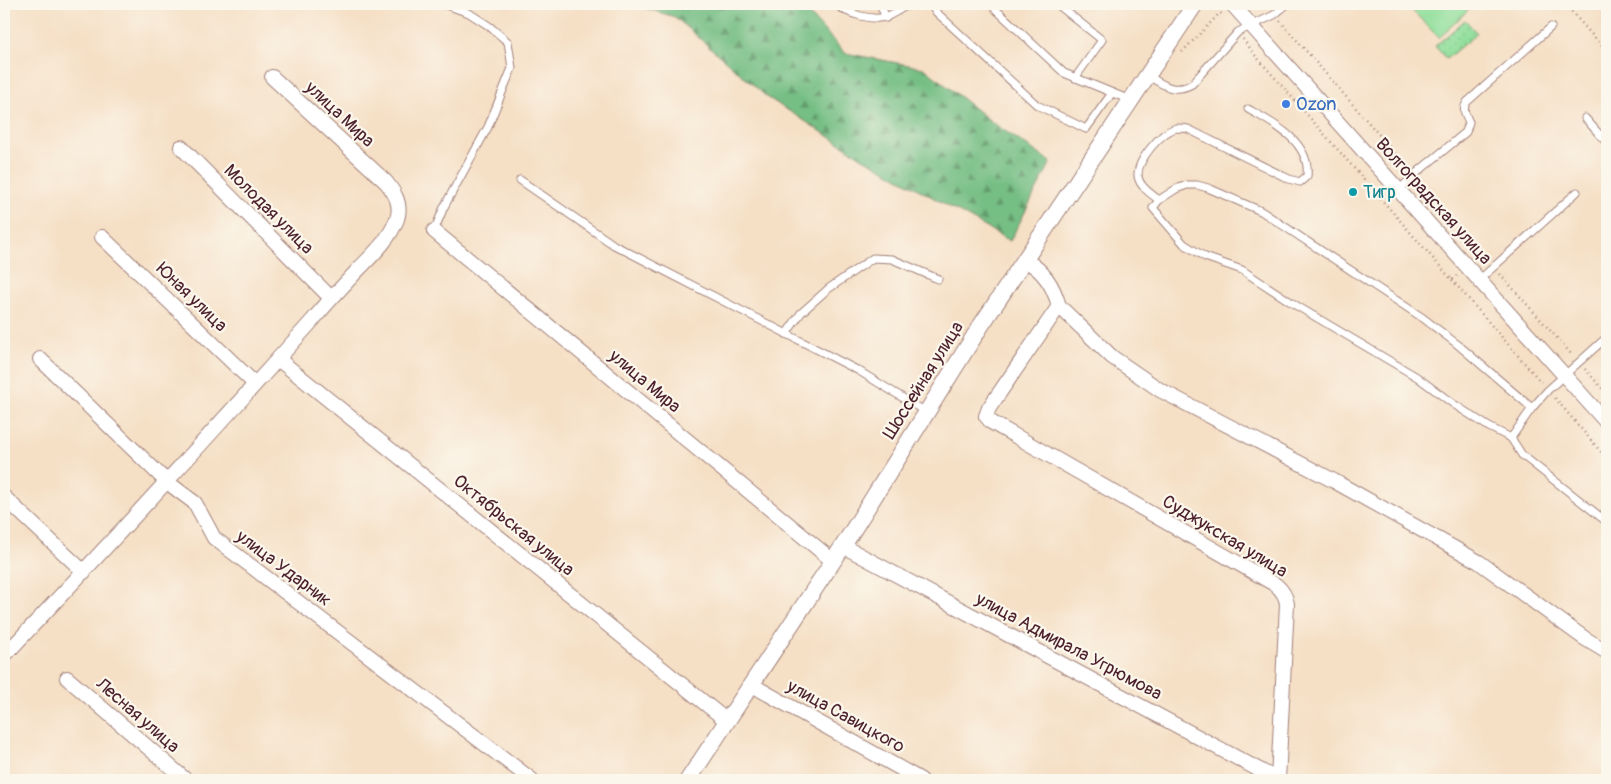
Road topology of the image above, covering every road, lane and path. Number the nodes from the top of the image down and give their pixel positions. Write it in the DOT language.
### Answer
graph roads {
  1 [pos="443,4"];
  2 [pos="836,4"];
  3 [pos="880,4"];
  4 [pos="908,4"];
  5 [pos="930,4"];
  6 [pos="990,4"];
  7 [pos="1057,4"];
  8 [pos="1195,4"];
  9 [pos="1232,4"];
  10 [pos="1287,4"];
  11 [pos="1565,4"];
  12 [pos="1220,13"];
  13 [pos="1274,15"];
  14 [pos="886,18"];
  15 [pos="1251,25"];
  16 [pos="1551,27"];
  17 [pos="1238,32"];
  18 [pos="1607,52"];
  19 [pos="1147,75"];
  20 [pos="272,77"];
  21 [pos="1076,78"];
  22 [pos="1112,93"];
  23 [pos="1131,100"];
  24 [pos="1248,109"];
  25 [pos="1585,118"];
  26 [pos="1607,143"];
  27 [pos="180,147"];
  28 [pos="1414,175"];
  29 [pos="520,180"];
  30 [pos="1400,190"];
  31 [pos="1577,192"];
  32 [pos="1158,200"];
  33 [pos="434,231"];
  34 [pos="102,237"];
  35 [pos="1482,253"];
  36 [pos="1024,260"];
  37 [pos="1467,266"];
  38 [pos="1494,266"];
  39 [pos="938,279"];
  40 [pos="1452,280"];
  41 [pos="1479,280"];
  42 [pos="331,298"];
  43 [pos="1059,306"];
  44 [pos="786,334"];
  45 [pos="1607,337"];
  46 [pos="40,359"];
  47 [pos="278,359"];
  48 [pos="1578,362"];
  49 [pos="1564,374"];
  50 [pos="256,384"];
  51 [pos="1548,390"];
  52 [pos="1607,394"];
  53 [pos="1532,408"];
  54 [pos="926,412"];
  55 [pos="1607,423"];
  56 [pos="1511,438"];
  57 [pos="1607,459"];
  58 [pos="167,482"];
  59 [pos="4,497"];
  60 [pos="1607,522"];
  61 [pos="843,546"];
  62 [pos="833,561"];
  63 [pos="84,572"];
  64 [pos="1607,652"];
  65 [pos="4,656"];
  66 [pos="67,678"];
  67 [pos="752,684"];
  68 [pos="727,721"];
  69 [pos="186,780"];
  70 [pos="532,780"];
  71 [pos="688,780"];
  72 [pos="922,780"];
  73 [pos="1278,780"];
  1 -- 33 [label="lane"];
  2 -- 14 [label="lane"];
  3 -- 14 [label="lane"];
  4 -- 14 [label="lane"];
  5 -- 22 [label="lane"];
  6 -- 21 [label="lane"];
  7 -- 21 [label="lane"];
  8 -- 19 [label="street, Шоссейная улица"];
  9 -- 15 [label="street, Волгоградская улица"];
  10 -- 13 [label="lane"];
  11 -- 18 [label="path"];
  12 -- 17 [label="path"];
  13 -- 15 [label="lane"];
  13 -- 28 [label="path"];
  15 -- 17 [label="lane"];
  15 -- 30 [label="street, Волгоградская улица"];
  16 -- 28 [label="lane"];
  17 -- 19 [label="lane"];
  17 -- 40 [label="path"];
  19 -- 23 [label="street, Шоссейная улица"];
  20 -- 42 [label="street, улица Мира"];
  21 -- 22 [label="lane"];
  22 -- 23 [label="lane"];
  23 -- 36 [label="street, Шоссейная улица"];
  24 -- 32 [label="lane"];
  25 -- 26 [label="lane"];
  27 -- 42 [label="street, Молодая улица"];
  28 -- 30 [label="lane"];
  28 -- 35 [label="path"];
  29 -- 44 [label="lane"];
  30 -- 37 [label="street, Волгоградская улица"];
  31 -- 38 [label="lane"];
  32 -- 53 [label="lane"];
  32 -- 56 [label="lane"];
  33 -- 62 [label="street, улица Мира"];
  34 -- 50 [label="street, Юная улица"];
  35 -- 37 [label="path"];
  35 -- 38 [label="path"];
  36 -- 43 [label="street"];
  36 -- 54 [label="street, Шоссейная улица"];
  37 -- 40 [label="path"];
  37 -- 41 [label="street, Волгоградская улица"];
  38 -- 41 [label="lane"];
  38 -- 48 [label="path"];
  39 -- 44 [label="lane"];
  40 -- 51 [label="path"];
  41 -- 49 [label="street, Волгоградская улица"];
  42 -- 47 [label="street"];
  43 -- 64 [label="street"];
  43 -- 73 [label="street, Суджукская улица"];
  44 -- 54 [label="lane"];
  45 -- 48 [label="lane"];
  46 -- 58 [label="street, улица Ударник"];
  47 -- 50 [label="street"];
  47 -- 68 [label="street, Октябрьская улица"];
  48 -- 49 [label="lane"];
  48 -- 52 [label="path"];
  49 -- 51 [label="lane"];
  49 -- 55 [label="street, Волгоградская улица"];
  50 -- 58 [label="street"];
  51 -- 53 [label="lane"];
  51 -- 57 [label="path"];
  53 -- 56 [label="lane"];
  54 -- 61 [label="street, Шоссейная улица"];
  56 -- 60 [label="lane"];
  58 -- 63 [label="street"];
  58 -- 70 [label="street, улица Ударник"];
  59 -- 63 [label="street"];
  61 -- 62 [label="street, Шоссейная улица"];
  61 -- 73 [label="street, улица Адмирала Угрюмова"];
  62 -- 67 [label="street, Шоссейная улица"];
  63 -- 65 [label="street"];
  66 -- 69 [label="street, Лесная улица"];
  67 -- 68 [label="street, Шоссейная улица"];
  67 -- 72 [label="street, улица Савицкого"];
  68 -- 71 [label="street, Шоссейная улица"];
}
